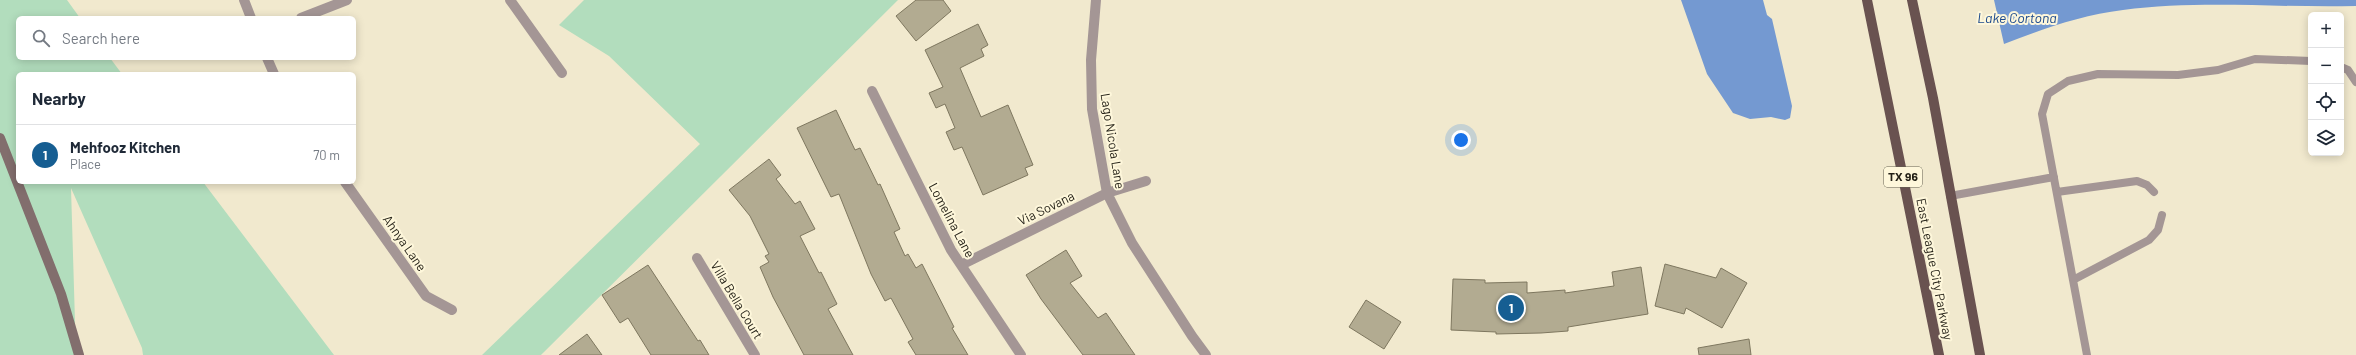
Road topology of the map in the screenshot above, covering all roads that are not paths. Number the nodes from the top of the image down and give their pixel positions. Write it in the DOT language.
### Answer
graph roads {
  1 [pos="244,0"];
  2 [pos="347,0"];
  3 [pos="510,0"];
  4 [pos="1096,0"];
  5 [pos="1867,0"];
  6 [pos="1912,0"];
  7 [pos="250,16"];
  8 [pos="306,16"];
  9 [pos="268,60"];
  10 [pos="2308,60"];
  11 [pos="2344,68"];
  12 [pos="273,72"];
  13 [pos="562,73"];
  14 [pos="2356,82"];
  15 [pos="872,91"];
  16 [pos="0,138"];
  17 [pos="2054,177"];
  18 [pos="16,179"];
  19 [pos="1146,181"];
  20 [pos="18,184"];
  21 [pos="346,184"];
  22 [pos="2057,192"];
  23 [pos="2154,192"];
  24 [pos="1107,193"];
  25 [pos="1950,196"];
  26 [pos="2162,215"];
  27 [pos="697,258"];
  28 [pos="961,265"];
  29 [pos="2073,280"];
  30 [pos="452,310"];
  31 [pos="79,355"];
  32 [pos="754,355"];
  33 [pos="1021,355"];
  34 [pos="1206,355"];
  35 [pos="1939,355"];
  36 [pos="1980,355"];
  37 [pos="2087,355"];
  1 -- 7 [label="street"];
  2 -- 8 [label="street"];
  3 -- 13 [label="street"];
  4 -- 24 [label="street, Lago Nicola Lane"];
  5 -- 35 [label="main road, East League City Parkway / TX 96"];
  6 -- 25 [label="main road"];
  9 -- 12 [label="street"];
  10 -- 17 [label="lane"];
  11 -- 14 [label="lane"];
  15 -- 28 [label="street, Lomelina Lane"];
  16 -- 18 [label="main road"];
  17 -- 22 [label="lane"];
  17 -- 25 [label="lane"];
  19 -- 24 [label="street, Via Sovana"];
  20 -- 31 [label="main road"];
  21 -- 30 [label="street, Ahnya Lane"];
  22 -- 23 [label="lane"];
  22 -- 29 [label="lane"];
  24 -- 28 [label="street, Via Sovana"];
  24 -- 34 [label="street, Lago Nicola Lane"];
  25 -- 36 [label="main road"];
  26 -- 29 [label="lane"];
  27 -- 32 [label="street, Villa Bella Court"];
  28 -- 33 [label="street, Lomelina Lane"];
  29 -- 37 [label="lane"];
}
